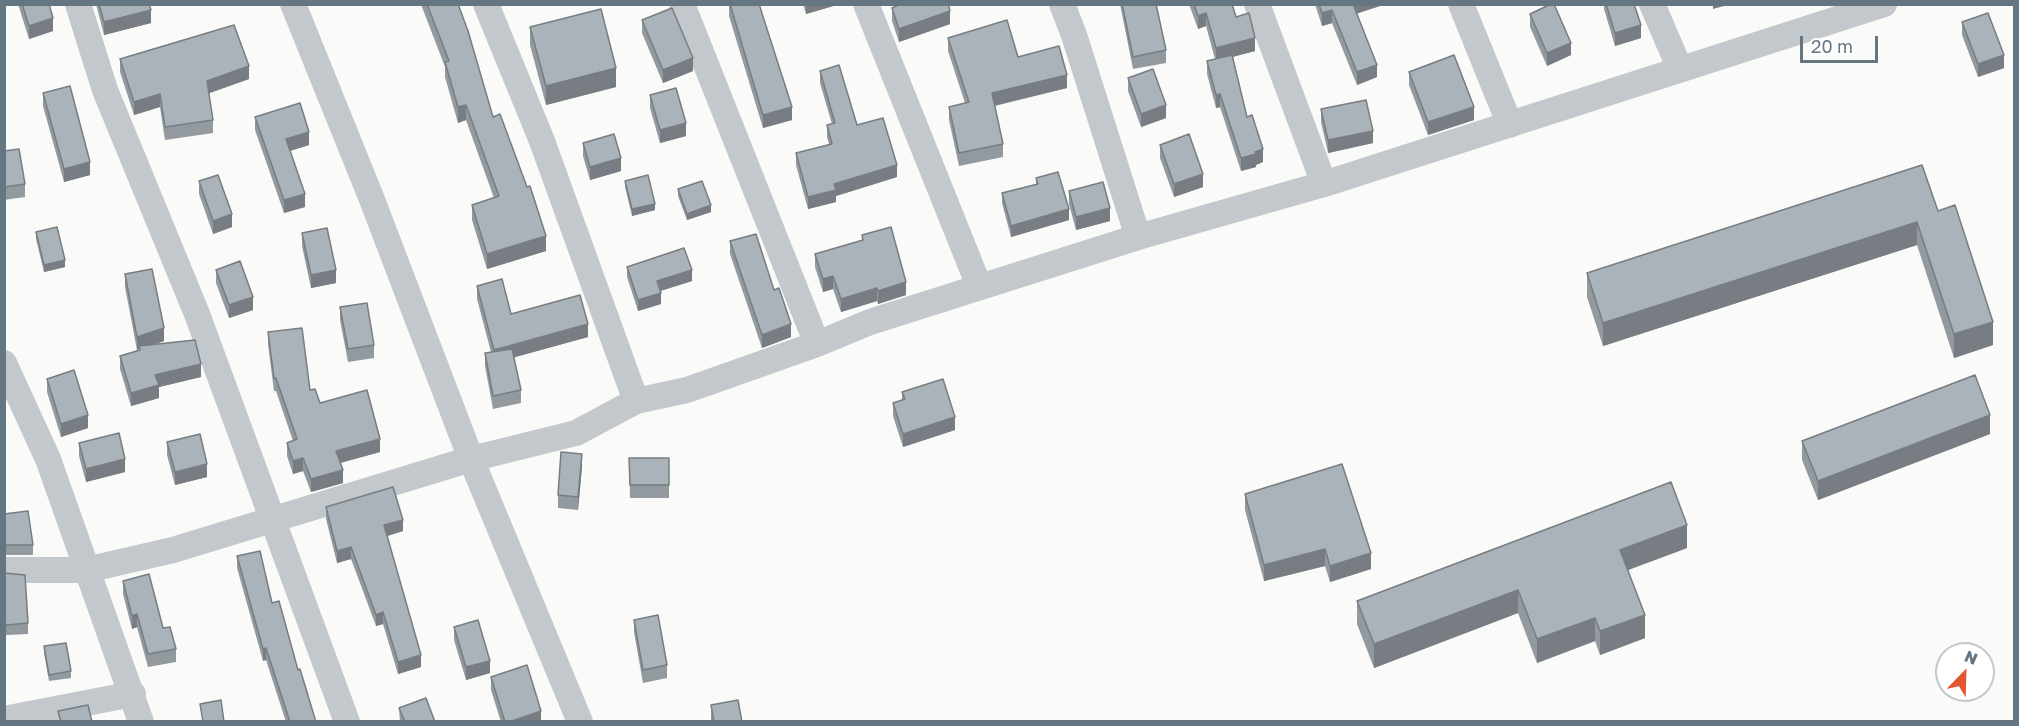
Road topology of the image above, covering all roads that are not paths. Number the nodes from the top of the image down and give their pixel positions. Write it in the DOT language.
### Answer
graph roads {
  1 [pos="78,4"];
  2 [pos="292,4"];
  3 [pos="486,4"];
  4 [pos="682,4"];
  5 [pos="866,4"];
  6 [pos="1062,4"];
  7 [pos="1257,4"];
  8 [pos="1461,4"];
  9 [pos="1652,4"];
  10 [pos="1884,4"];
  11 [pos="1841,11"];
  12 [pos="1680,69"];
  13 [pos="1510,125"];
  14 [pos="1324,184"];
  15 [pos="1138,237"];
  16 [pos="979,286"];
  17 [pos="817,344"];
  18 [pos="5,367"];
  19 [pos="636,401"];
  20 [pos="471,459"];
  21 [pos="273,519"];
  22 [pos="4,570"];
  23 [pos="86,570"];
  24 [pos="133,694"];
  25 [pos="4,719"];
  26 [pos="141,722"];
  27 [pos="347,722"];
  28 [pos="580,722"];
  1 -- 21 [label="street"];
  2 -- 20 [label="street"];
  3 -- 19 [label="street"];
  4 -- 17 [label="street"];
  5 -- 16 [label="street"];
  6 -- 15 [label="street"];
  7 -- 14 [label="street"];
  8 -- 13 [label="street"];
  9 -- 12 [label="street"];
  10 -- 11 [label="street"];
  11 -- 12 [label="street"];
  12 -- 13 [label="street"];
  13 -- 14 [label="street"];
  14 -- 15 [label="street"];
  15 -- 16 [label="street"];
  16 -- 17 [label="street"];
  17 -- 19 [label="street"];
  18 -- 23 [label="street"];
  19 -- 20 [label="street"];
  20 -- 21 [label="street"];
  20 -- 28 [label="street"];
  21 -- 23 [label="street"];
  21 -- 27 [label="street"];
  22 -- 23 [label="street"];
  23 -- 24 [label="street"];
  24 -- 25 [label="street"];
  24 -- 26 [label="street"];
}
